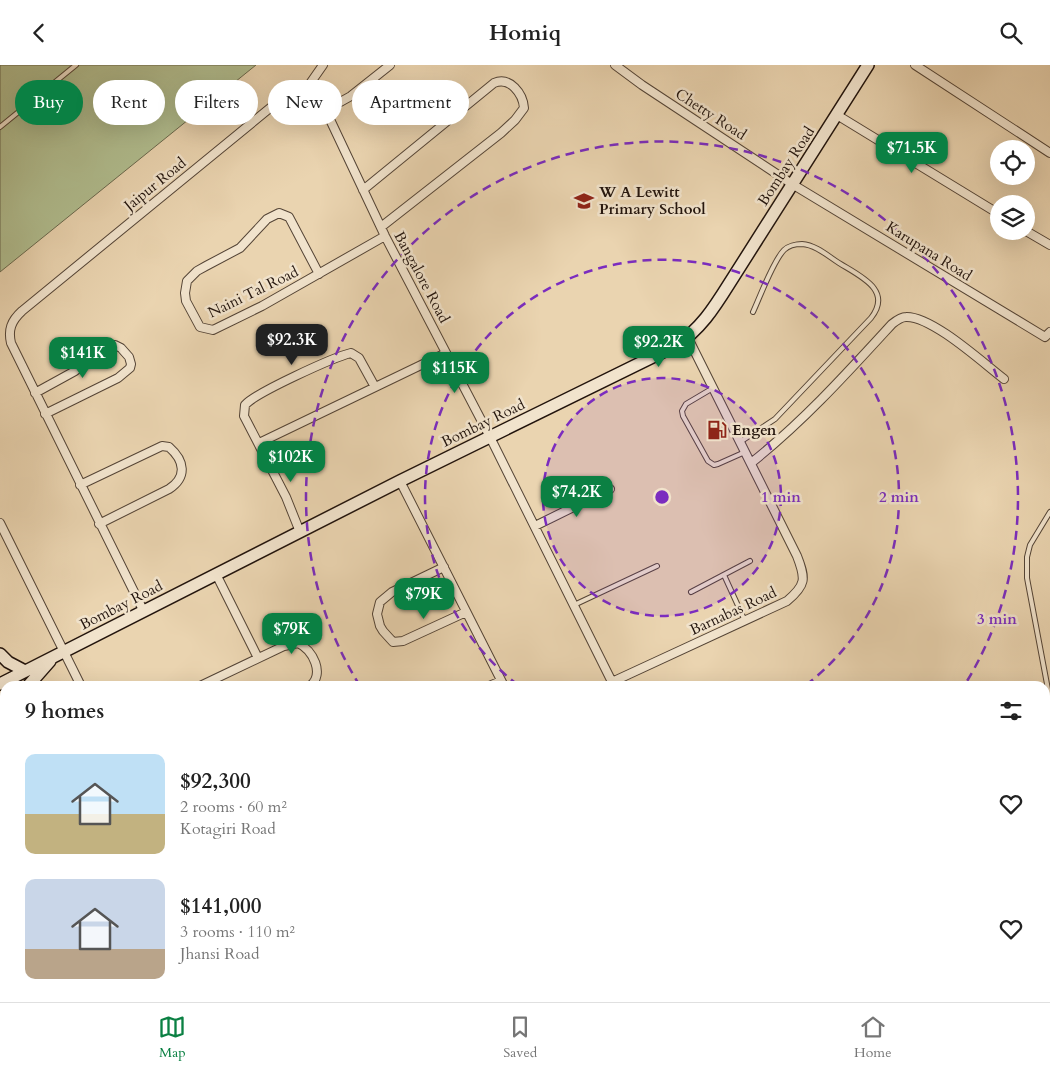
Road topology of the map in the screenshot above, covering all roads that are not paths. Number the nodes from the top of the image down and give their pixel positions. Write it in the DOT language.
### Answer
graph roads {
  1 [pos="76,65"];
  2 [pos="323,65"];
  3 [pos="390,65"];
  4 [pos="615,65"];
  5 [pos="868,65"];
  6 [pos="915,65"];
  7 [pos="312,80"];
  8 [pos="342,100"];
  9 [pos="268,110"];
  10 [pos="837,115"];
  11 [pos="333,125"];
  12 [pos="0,127"];
  13 [pos="1050,153"];
  14 [pos="792,184"];
  15 [pos="363,190"];
  16 [pos="990,208"];
  17 [pos="381,227"];
  18 [pos="385,236"];
  19 [pos="1035,236"];
  20 [pos="1050,245"];
  21 [pos="319,274"];
  22 [pos="753,312"];
  23 [pos="1050,332"];
  24 [pos="688,338"];
  25 [pos="446,353"];
  26 [pos="1004,379"];
  27 [pos="374,387"];
  28 [pos="713,387"];
  29 [pos="35,393"];
  30 [pos="45,414"];
  31 [pos="490,437"];
  32 [pos="740,442"];
  33 [pos="259,443"];
  34 [pos="745,452"];
  35 [pos="750,463"];
  36 [pos="400,481"];
  37 [pos="80,485"];
  38 [pos="610,489"];
  39 [pos="1050,512"];
  40 [pos="0,523"];
  41 [pos="99,524"];
  42 [pos="535,527"];
  43 [pos="300,532"];
  44 [pos="750,561"];
  45 [pos="657,566"];
  46 [pos="444,567"];
  47 [pos="216,574"];
  48 [pos="724,575"];
  49 [pos="691,592"];
  50 [pos="574,605"];
  51 [pos="143,610"];
  52 [pos="466,612"];
  53 [pos="745,621"];
  54 [pos="64,652"];
  55 [pos="0,654"];
  56 [pos="53,657"];
  57 [pos="258,658"];
  58 [pos="25,671"];
  59 [pos="8,681"];
  60 [pos="32,681"];
  61 [pos="78,681"];
  62 [pos="210,681"];
  63 [pos="314,681"];
  64 [pos="502,681"];
  65 [pos="612,681"];
  66 [pos="619,681"];
  67 [pos="1047,681"];
  1 -- 12 [label="lane"];
  2 -- 7 [label="street"];
  3 -- 8 [label="street"];
  4 -- 14 [label="street, Chetty Road"];
  5 -- 10 [label="street, Bombay Road"];
  6 -- 13 [label="street"];
  9 -- 29 [label="street, Jaipur Road"];
  10 -- 14 [label="street, Bombay Road"];
  10 -- 16 [label="street"];
  11 -- 15 [label="street, Bangalore Road"];
  14 -- 23 [label="street, Karupana Road"];
  14 -- 24 [label="street, Bombay Road"];
  15 -- 17 [label="street, Bangalore Road"];
  15 -- 17 [label="street"];
  17 -- 18 [label="street, Bangalore Road"];
  18 -- 21 [label="street, Naini Tal Road"];
  18 -- 25 [label="street, Bangalore Road"];
  19 -- 20 [label="street"];
  21 -- 21 [label="street, Naini Tal Road"];
  22 -- 32 [label="lane"];
  24 -- 28 [label="street, Barnabas Road"];
  24 -- 31 [label="street, Bombay Road"];
  25 -- 27 [label="street"];
  25 -- 31 [label="street, Bangalore Road"];
  26 -- 35 [label="street"];
  27 -- 33 [label="street"];
  27 -- 33 [label="street"];
  28 -- 32 [label="street, Barnabas Road"];
  28 -- 34 [label="lane"];
  29 -- 30 [label="street"];
  29 -- 30 [label="street"];
  30 -- 37 [label="street"];
  31 -- 36 [label="street, Bombay Road"];
  31 -- 42 [label="street, Bangalore Road"];
  32 -- 34 [label="street, Barnabas Road"];
  33 -- 43 [label="street"];
  34 -- 35 [label="street, Barnabas Road"];
  35 -- 53 [label="street, Barnabas Road"];
  36 -- 43 [label="street, Bombay Road"];
  36 -- 46 [label="street"];
  37 -- 41 [label="street"];
  37 -- 41 [label="street"];
  38 -- 42 [label="street"];
  39 -- 67 [label="lane"];
  40 -- 54 [label="street"];
  41 -- 51 [label="street"];
  42 -- 50 [label="street, Bangalore Road"];
  43 -- 47 [label="street, Bombay Road"];
  44 -- 48 [label="lane"];
  45 -- 50 [label="lane"];
  46 -- 52 [label="street"];
  46 -- 52 [label="street"];
  47 -- 51 [label="street, Bombay Road"];
  47 -- 57 [label="street"];
  48 -- 49 [label="lane"];
  48 -- 53 [label="lane"];
  50 -- 65 [label="street, Bangalore Road"];
  51 -- 54 [label="street, Bombay Road"];
  52 -- 64 [label="street"];
  53 -- 66 [label="street, Barnabas Road"];
  54 -- 56 [label="street, Bombay Road"];
  54 -- 61 [label="street"];
  55 -- 58 [label="street"];
  56 -- 58 [label="street, Bombay Road"];
  56 -- 60 [label="street"];
  57 -- 62 [label="street"];
  57 -- 63 [label="street"];
  58 -- 59 [label="street, Bombay Road"];
}
